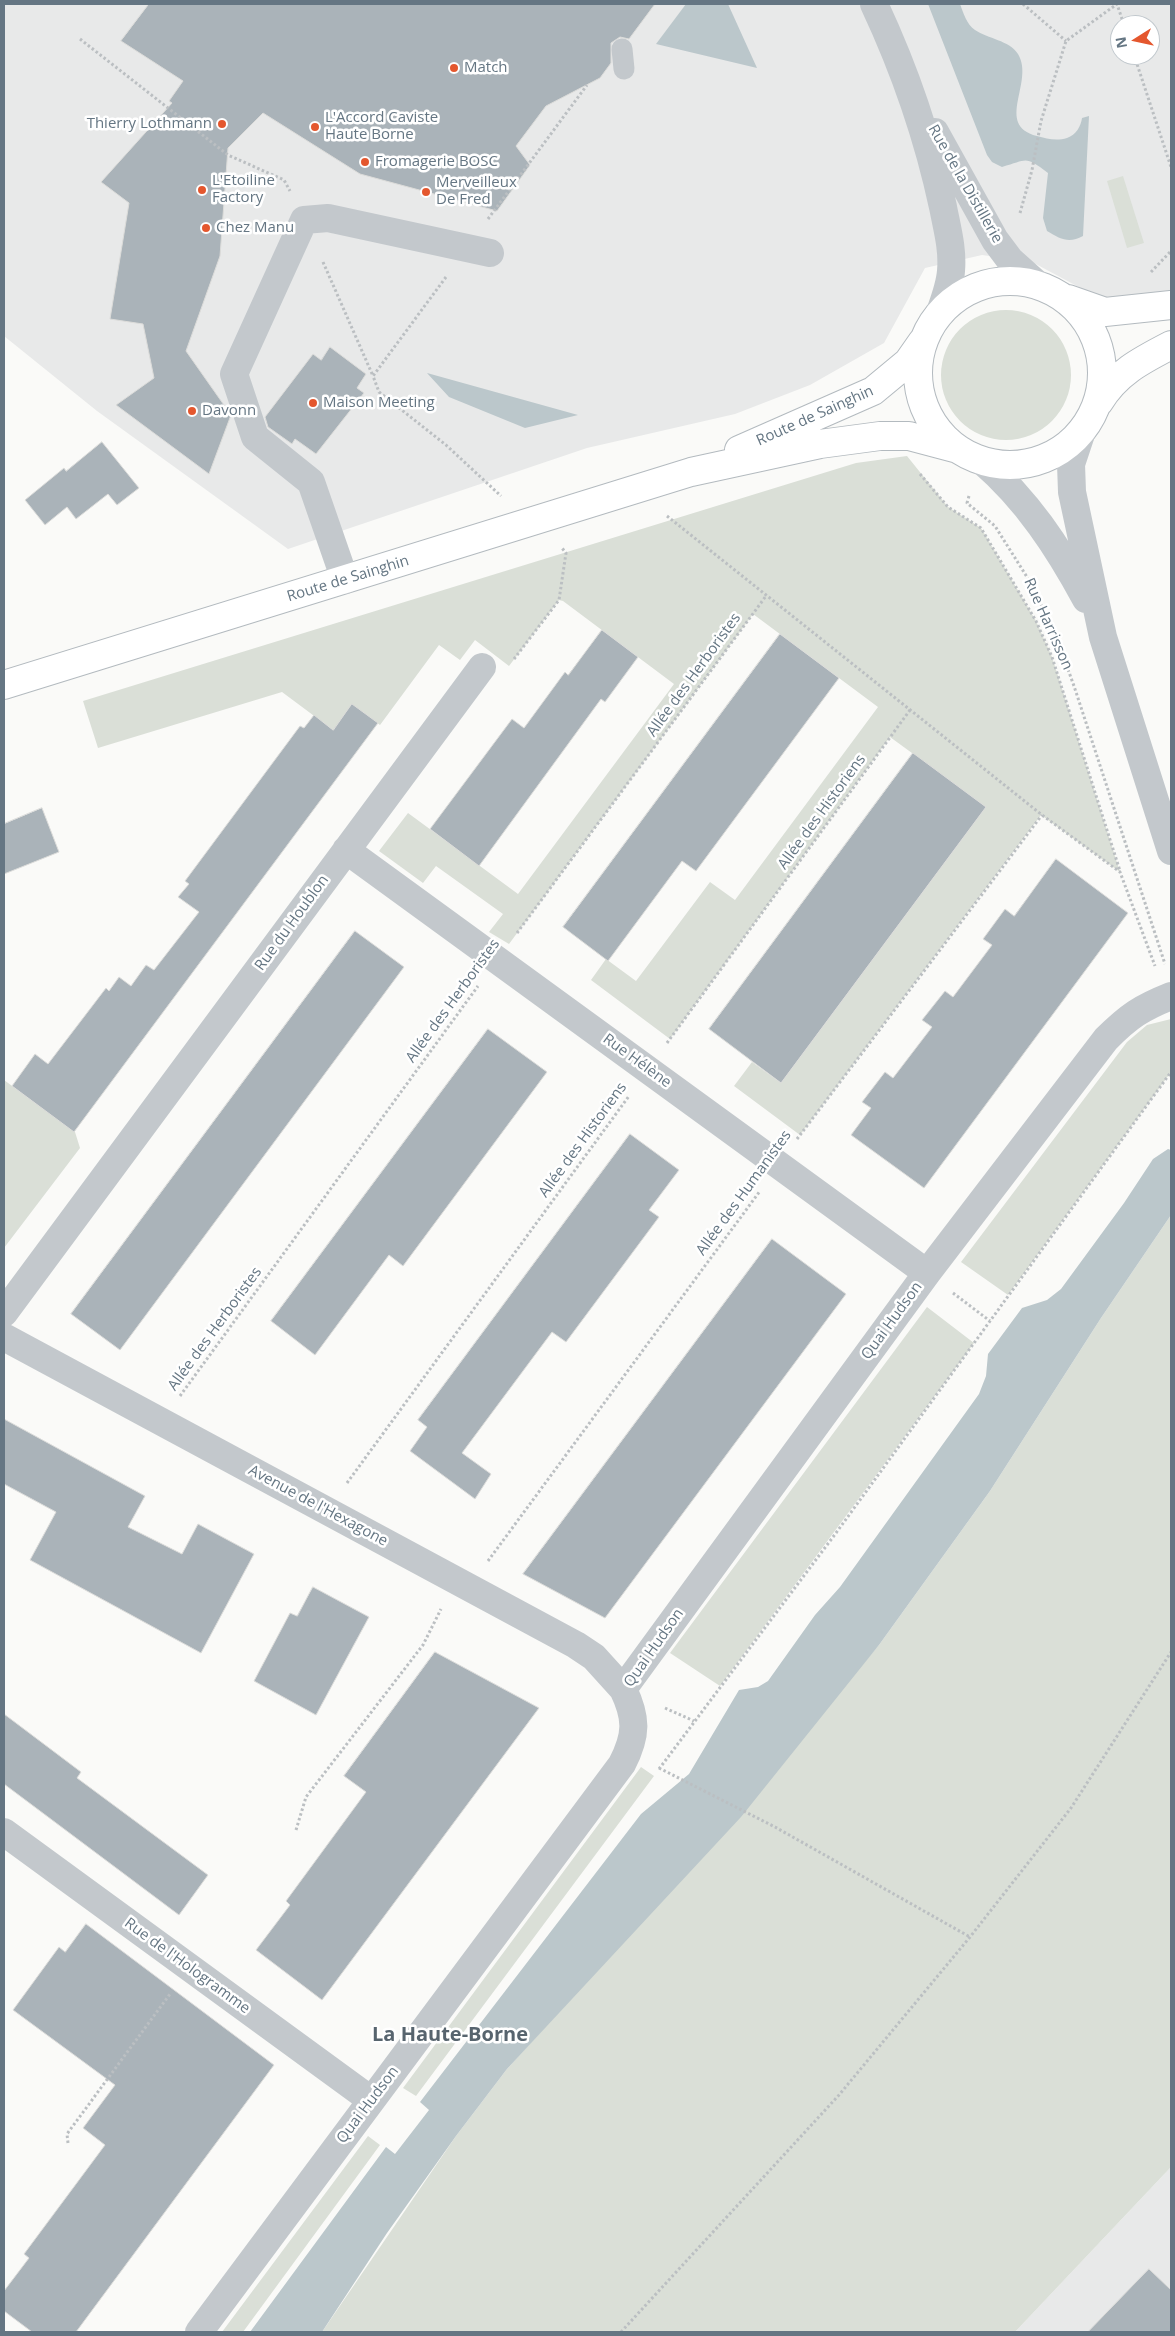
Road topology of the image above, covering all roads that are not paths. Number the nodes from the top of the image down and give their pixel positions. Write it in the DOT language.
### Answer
graph roads {
  1 [pos="874,4"];
  2 [pos="903,74"];
  3 [pos="479,250"];
  4 [pos="1038,285"];
  5 [pos="1063,297"];
  6 [pos="1171,305"];
  7 [pos="938,315"];
  8 [pos="925,339"];
  9 [pos="1171,345"];
  10 [pos="1096,408"];
  11 [pos="1082,432"];
  12 [pos="958,449"];
  13 [pos="982,461"];
  14 [pos="691,472"];
  15 [pos="346,580"];
  16 [pos="1103,637"];
  17 [pos="482,667"];
  18 [pos="4,685"];
  19 [pos="346,850"];
  20 [pos="1171,851"];
  21 [pos="1169,989"];
  22 [pos="927,1273"];
  23 [pos="4,1313"];
  24 [pos="4,1337"];
  25 [pos="623,1689"];
  26 [pos="4,1832"];
  27 [pos="371,2100"];
  28 [pos="199,2332"];
  1 -- 2 [label="street, Rue de la Distillerie"];
  2 -- 4 [label="street, Rue de la Distillerie"];
  2 -- 7 [label="street, Rue de la Distillerie"];
  3 -- 15 [label="street"];
  4 -- 5 [label="street"];
  4 -- 7 [label="street"];
  5 -- 6 [label="street"];
  5 -- 10 [label="street"];
  7 -- 8 [label="street"];
  8 -- 12 [label="street"];
  8 -- 14 [label="street, Route de Sainghin"];
  9 -- 10 [label="street"];
  10 -- 11 [label="street"];
  11 -- 13 [label="street"];
  11 -- 16 [label="street"];
  12 -- 13 [label="street"];
  12 -- 14 [label="street, Route de Sainghin"];
  13 -- 16 [label="street"];
  14 -- 15 [label="street, Route de Sainghin"];
  15 -- 18 [label="street, Route de Sainghin"];
  16 -- 20 [label="street"];
  17 -- 19 [label="street, Rue du Houblon"];
  19 -- 22 [label="street, Rue Hélène"];
  19 -- 23 [label="street, Rue du Houblon"];
  21 -- 22 [label="street, Quai Hudson"];
  22 -- 25 [label="street, Quai Hudson"];
  24 -- 25 [label="street, Avenue de l'Hexagone"];
  25 -- 27 [label="street, Quai Hudson"];
  26 -- 27 [label="street, Rue de l'Hologramme"];
  27 -- 28 [label="street, Quai Hudson"];
}
